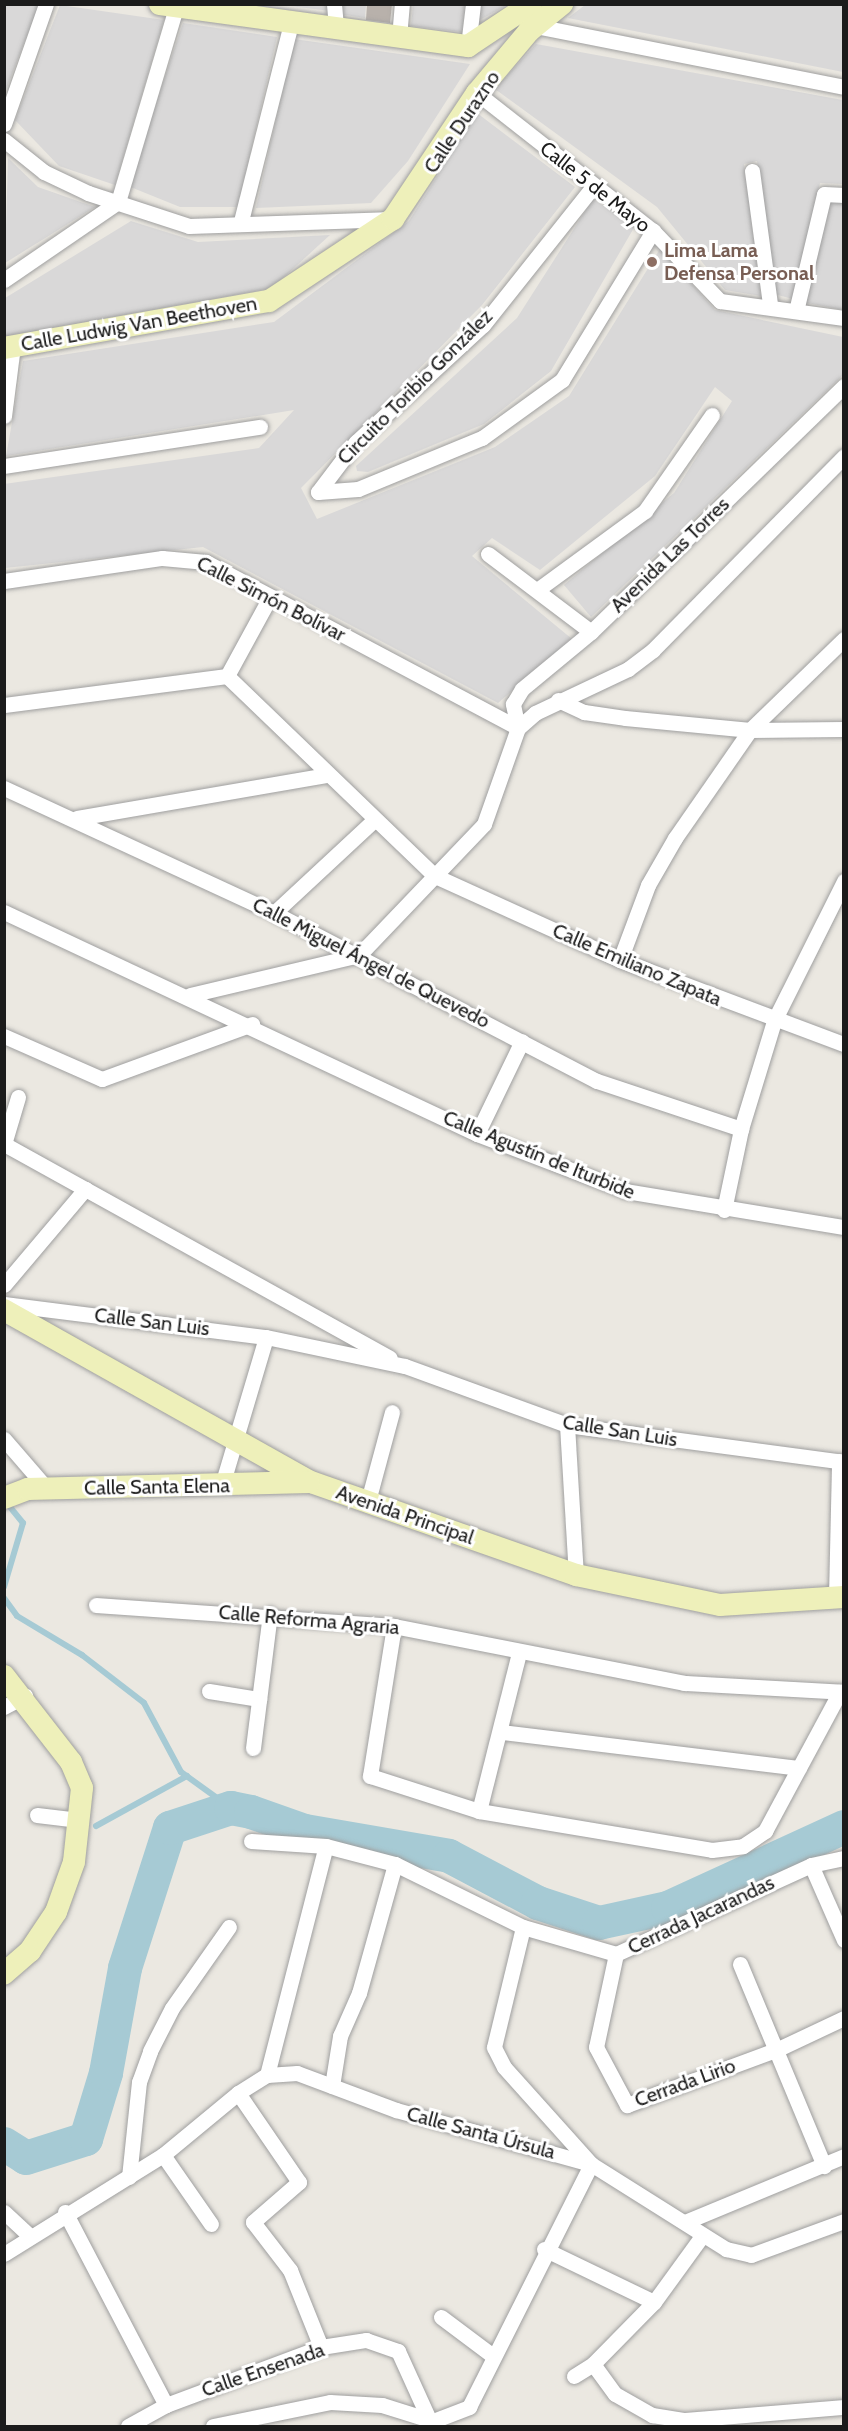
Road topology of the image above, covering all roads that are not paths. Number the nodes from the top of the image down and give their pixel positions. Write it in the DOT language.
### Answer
graph roads {
  1 [pos="46,4"];
  2 [pos="334,4"];
  3 [pos="402,4"];
  4 [pos="473,4"];
  5 [pos="562,4"];
  6 [pos="168,6"];
  7 [pos="534,15"];
  8 [pos="291,24"];
  9 [pos="336,29"];
  10 [pos="399,37"];
  11 [pos="468,46"];
  12 [pos="843,87"];
  13 [pos="477,93"];
  14 [pos="4,124"];
  15 [pos="4,140"];
  16 [pos="752,171"];
  17 [pos="592,188"];
  18 [pos="843,195"];
  19 [pos="118,202"];
  20 [pos="393,219"];
  21 [pos="241,221"];
  22 [pos="653,231"];
  23 [pos="4,280"];
  24 [pos="770,305"];
  25 [pos="796,311"];
  26 [pos="843,318"];
  27 [pos="9,347"];
  28 [pos="843,386"];
  29 [pos="712,415"];
  30 [pos="4,416"];
  31 [pos="260,427"];
  32 [pos="843,456"];
  33 [pos="4,466"];
  34 [pos="488,554"];
  35 [pos="4,582"];
  36 [pos="537,590"];
  37 [pos="270,597"];
  38 [pos="591,632"];
  39 [pos="843,639"];
  40 [pos="226,676"];
  41 [pos="558,700"];
  42 [pos="4,705"];
  43 [pos="518,728"];
  44 [pos="843,729"];
  45 [pos="750,730"];
  46 [pos="327,775"];
  47 [pos="4,788"];
  48 [pos="77,818"];
  49 [pos="374,820"];
  50 [pos="435,876"];
  51 [pos="843,881"];
  52 [pos="4,912"];
  53 [pos="274,913"];
  54 [pos="358,955"];
  55 [pos="620,960"];
  56 [pos="190,995"];
  57 [pos="774,1021"];
  58 [pos="252,1024"];
  59 [pos="4,1036"];
  60 [pos="522,1041"];
  61 [pos="843,1044"];
  62 [pos="18,1097"];
  63 [pos="741,1129"];
  64 [pos="477,1134"];
  65 [pos="4,1144"];
  66 [pos="85,1189"];
  67 [pos="724,1210"];
  68 [pos="843,1227"];
  69 [pos="4,1286"];
  70 [pos="4,1304"];
  71 [pos="4,1310"];
  72 [pos="266,1337"];
  73 [pos="405,1366"];
  74 [pos="392,1412"];
  75 [pos="567,1425"];
  76 [pos="4,1439"];
  77 [pos="233,1442"];
  78 [pos="841,1461"];
  79 [pos="311,1482"];
  80 [pos="222,1485"];
  81 [pos="48,1490"];
  82 [pos="10,1495"];
  83 [pos="368,1501"];
  84 [pos="576,1575"];
  85 [pos="840,1597"];
  86 [pos="96,1605"];
  87 [pos="270,1614"];
  88 [pos="394,1626"];
  89 [pos="519,1653"];
  90 [pos="4,1676"];
  91 [pos="209,1691"];
  92 [pos="842,1692"];
  93 [pos="25,1696"];
  94 [pos="259,1699"];
  95 [pos="4,1707"];
  96 [pos="502,1732"];
  97 [pos="253,1748"];
  98 [pos="799,1768"];
  99 [pos="479,1811"];
  100 [pos="37,1815"];
  101 [pos="79,1820"];
  102 [pos="251,1841"];
  103 [pos="326,1846"];
  104 [pos="843,1858"];
  105 [pos="394,1864"];
  106 [pos="811,1865"];
  107 [pos="229,1927"];
  108 [pos="523,1927"];
  109 [pos="843,1940"];
  110 [pos="616,1954"];
  111 [pos="740,1964"];
  112 [pos="4,1974"];
  113 [pos="843,2018"];
  114 [pos="776,2050"];
  115 [pos="267,2075"];
  116 [pos="332,2085"];
  117 [pos="238,2093"];
  118 [pos="163,2155"];
  119 [pos="843,2156"];
  120 [pos="591,2163"];
  121 [pos="824,2166"];
  122 [pos="129,2177"];
  123 [pos="4,2212"];
  124 [pos="65,2212"];
  125 [pos="843,2221"];
  126 [pos="685,2222"];
  127 [pos="211,2224"];
  128 [pos="30,2235"];
  129 [pos="702,2236"];
  130 [pos="544,2249"];
  131 [pos="4,2254"];
  132 [pos="654,2302"];
  133 [pos="441,2317"];
  134 [pos="616,2339"];
  135 [pos="321,2347"];
  136 [pos="493,2356"];
  137 [pos="594,2364"];
  138 [pos="574,2376"];
  139 [pos="166,2405"];
  140 [pos="843,2407"];
  141 [pos="432,2424"];
  142 [pos="128,2427"];
  143 [pos="213,2427"];
  1 -- 14 [label="street"];
  2 -- 9 [label="street"];
  3 -- 10 [label="street"];
  4 -- 11 [label="street"];
  5 -- 7 [label="street, Calle Durazno"];
  6 -- 8 [label="street"];
  6 -- 19 [label="street"];
  7 -- 11 [label="street"];
  7 -- 12 [label="street"];
  7 -- 13 [label="street, Calle Durazno"];
  8 -- 9 [label="street"];
  8 -- 21 [label="street"];
  9 -- 10 [label="street"];
  10 -- 11 [label="street"];
  13 -- 17 [label="street, Calle 5 de Mayo"];
  13 -- 20 [label="street, Calle Durazno"];
  15 -- 19 [label="street"];
  16 -- 24 [label="street"];
  17 -- 22 [label="street, Calle 5 de Mayo"];
  17 -- 22 [label="street, Circuito Toribio González"];
  18 -- 25 [label="street"];
  19 -- 21 [label="street"];
  19 -- 23 [label="street"];
  20 -- 21 [label="street"];
  20 -- 27 [label="street, Calle Ludwig Van Beethoven"];
  22 -- 24 [label="street, Calle 5 de Mayo"];
  24 -- 25 [label="street, Calle 5 de Mayo"];
  25 -- 26 [label="street, Calle 5 de Mayo"];
  27 -- 30 [label="street"];
  28 -- 38 [label="street, Avenida Las Torres"];
  29 -- 36 [label="street"];
  31 -- 33 [label="street"];
  32 -- 41 [label="street"];
  34 -- 36 [label="street"];
  35 -- 37 [label="street, Calle Simón Bolívar"];
  36 -- 38 [label="street"];
  37 -- 40 [label="street"];
  37 -- 43 [label="street, Calle Simón Bolívar"];
  38 -- 43 [label="street, Avenida Las Torres"];
  39 -- 45 [label="street"];
  40 -- 42 [label="street"];
  40 -- 46 [label="street, Calle Emiliano Zapata"];
  41 -- 43 [label="street"];
  41 -- 45 [label="street"];
  43 -- 50 [label="street, Avenida Las Torres"];
  44 -- 45 [label="street"];
  45 -- 55 [label="street"];
  46 -- 48 [label="street"];
  46 -- 49 [label="street, Calle Emiliano Zapata"];
  47 -- 48 [label="street, Calle Miguel Ángel de Quevedo"];
  48 -- 53 [label="street, Calle Miguel Ángel de Quevedo"];
  49 -- 50 [label="street, Calle Emiliano Zapata"];
  49 -- 53 [label="street"];
  50 -- 54 [label="street, Avenida Las Torres"];
  50 -- 55 [label="street, Calle Emiliano Zapata"];
  51 -- 57 [label="street"];
  52 -- 56 [label="street, Calle Agustín de Iturbide"];
  53 -- 54 [label="street, Calle Miguel Ángel de Quevedo"];
  54 -- 56 [label="street"];
  54 -- 60 [label="street, Calle Miguel Ángel de Quevedo"];
  55 -- 57 [label="street, Calle Emiliano Zapata"];
  56 -- 58 [label="street, Calle Agustín de Iturbide"];
  57 -- 61 [label="street, Calle Emiliano Zapata"];
  57 -- 63 [label="street"];
  58 -- 59 [label="street"];
  58 -- 64 [label="street, Calle Agustín de Iturbide"];
  60 -- 63 [label="street, Calle Miguel Ángel de Quevedo"];
  60 -- 64 [label="street"];
  62 -- 65 [label="street"];
  63 -- 67 [label="street"];
  64 -- 67 [label="street, Calle Agustín de Iturbide"];
  65 -- 66 [label="street, Calle San Luis"];
  66 -- 69 [label="street"];
  66 -- 73 [label="street, Calle San Luis"];
  67 -- 68 [label="street, Calle Agustín de Iturbide"];
  70 -- 72 [label="street, Calle San Luis"];
  71 -- 77 [label="street, Avenida Principal"];
  72 -- 73 [label="street, Calle San Luis"];
  72 -- 77 [label="street"];
  73 -- 75 [label="street, Calle San Luis"];
  74 -- 83 [label="street"];
  75 -- 78 [label="street, Calle San Luis"];
  75 -- 84 [label="street"];
  76 -- 81 [label="street"];
  77 -- 79 [label="street, Avenida Principal"];
  77 -- 80 [label="street"];
  78 -- 85 [label="street"];
  79 -- 80 [label="street, Calle Santa Elena"];
  79 -- 83 [label="street, Avenida Principal"];
  80 -- 81 [label="street, Calle Santa Elena"];
  81 -- 82 [label="street, Calle Santa Elena"];
  83 -- 84 [label="street, Avenida Principal"];
  84 -- 85 [label="street, Avenida Principal"];
  86 -- 87 [label="street, Calle Reforma Agraria"];
  87 -- 88 [label="street, Calle Reforma Agraria"];
  87 -- 94 [label="street"];
  88 -- 89 [label="street, Calle Reforma Agraria"];
  88 -- 99 [label="street"];
  89 -- 92 [label="street, Calle Reforma Agraria"];
  89 -- 96 [label="street"];
  90 -- 93 [label="street"];
  91 -- 94 [label="street"];
  92 -- 98 [label="street"];
  93 -- 95 [label="street"];
  93 -- 101 [label="street"];
  94 -- 97 [label="street"];
  96 -- 98 [label="street"];
  96 -- 99 [label="street"];
  98 -- 99 [label="street"];
  100 -- 101 [label="street"];
  101 -- 112 [label="street"];
  102 -- 103 [label="street, Cerrada Jacarandas"];
  103 -- 105 [label="street, Cerrada Jacarandas"];
  103 -- 115 [label="street"];
  104 -- 106 [label="street, Cerrada Jacarandas"];
  105 -- 108 [label="street, Cerrada Jacarandas"];
  105 -- 116 [label="street"];
  106 -- 109 [label="street"];
  106 -- 110 [label="street, Cerrada Jacarandas"];
  107 -- 122 [label="street"];
  108 -- 110 [label="street, Cerrada Jacarandas"];
  108 -- 120 [label="street"];
  110 -- 114 [label="street, Cerrada Lirio"];
  111 -- 114 [label="street"];
  113 -- 114 [label="street, Cerrada Lirio"];
  114 -- 121 [label="street"];
  115 -- 116 [label="street, Calle Santa Úrsula"];
  115 -- 117 [label="street"];
  116 -- 120 [label="street, Calle Santa Úrsula"];
  117 -- 118 [label="street"];
  117 -- 135 [label="street"];
  118 -- 122 [label="street"];
  118 -- 127 [label="street"];
  119 -- 121 [label="street"];
  120 -- 126 [label="street, Calle Santa Úrsula"];
  120 -- 130 [label="street"];
  121 -- 126 [label="street"];
  122 -- 124 [label="street"];
  123 -- 128 [label="street"];
  124 -- 128 [label="street"];
  124 -- 139 [label="street"];
  125 -- 129 [label="street, Calle Santa Úrsula"];
  126 -- 129 [label="street, Calle Santa Úrsula"];
  128 -- 131 [label="street"];
  129 -- 132 [label="street"];
  130 -- 132 [label="street"];
  130 -- 136 [label="street"];
  132 -- 137 [label="street"];
  133 -- 136 [label="street"];
  134 -- 137 [label="street"];
  135 -- 139 [label="street, Calle Ensenada"];
  135 -- 141 [label="street, Calle Ensenada"];
  136 -- 141 [label="street"];
  137 -- 138 [label="street"];
  137 -- 140 [label="street"];
  139 -- 142 [label="street, Calle Ensenada"];
  141 -- 143 [label="street"];
}
